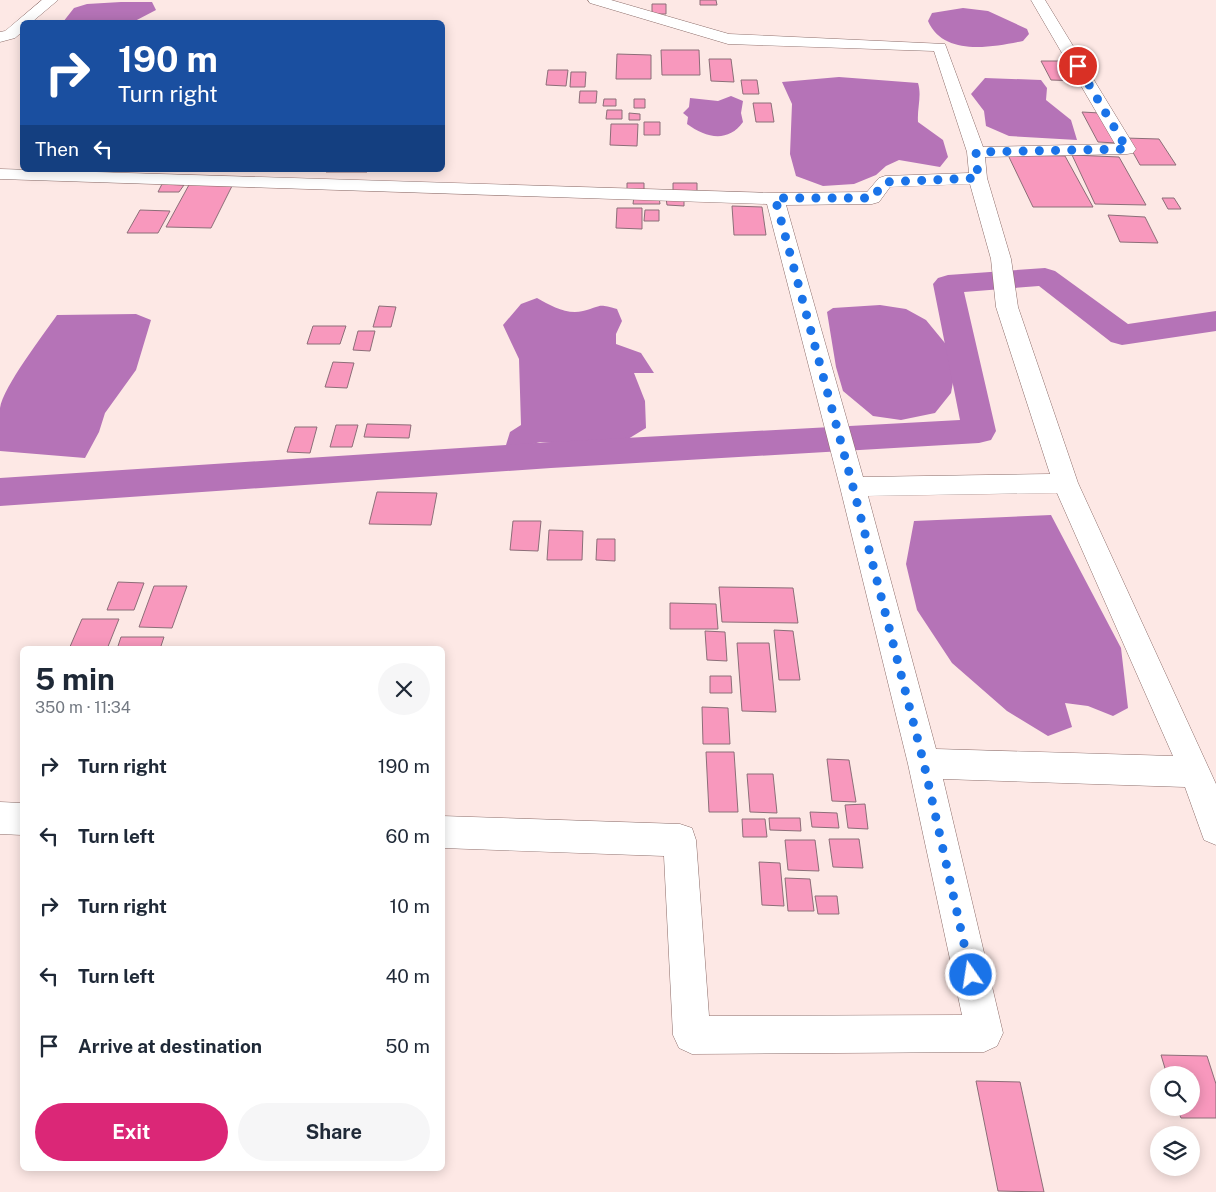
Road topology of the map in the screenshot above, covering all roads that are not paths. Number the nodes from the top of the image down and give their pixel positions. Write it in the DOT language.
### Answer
graph roads {
  1 [pos="51,0"];
  2 [pos="596,0"];
  3 [pos="1038,0"];
  4 [pos="28,20"];
  5 [pos="20,26"];
  6 [pos="0,37"];
  7 [pos="976,152"];
  8 [pos="0,174"];
  9 [pos="978,178"];
  10 [pos="775,198"];
  11 [pos="1065,483"];
  12 [pos="853,487"];
  13 [pos="924,764"];
  14 [pos="1196,772"];
  15 [pos="0,818"];
  16 [pos="20,819"];
  17 [pos="1216,829"];
  18 [pos="445,832"];
  1 -- 4 [label="street"];
  2 -- 7 [label="street"];
  3 -- 7 [label="street"];
  5 -- 6 [label="street"];
  7 -- 9 [label="street"];
  8 -- 10 [label="street"];
  9 -- 10 [label="street"];
  9 -- 11 [label="street"];
  10 -- 12 [label="street"];
  11 -- 12 [label="street"];
  11 -- 14 [label="street"];
  12 -- 13 [label="street"];
  13 -- 14 [label="street"];
  13 -- 18 [label="street"];
  14 -- 17 [label="street"];
  15 -- 16 [label="street"];
}
